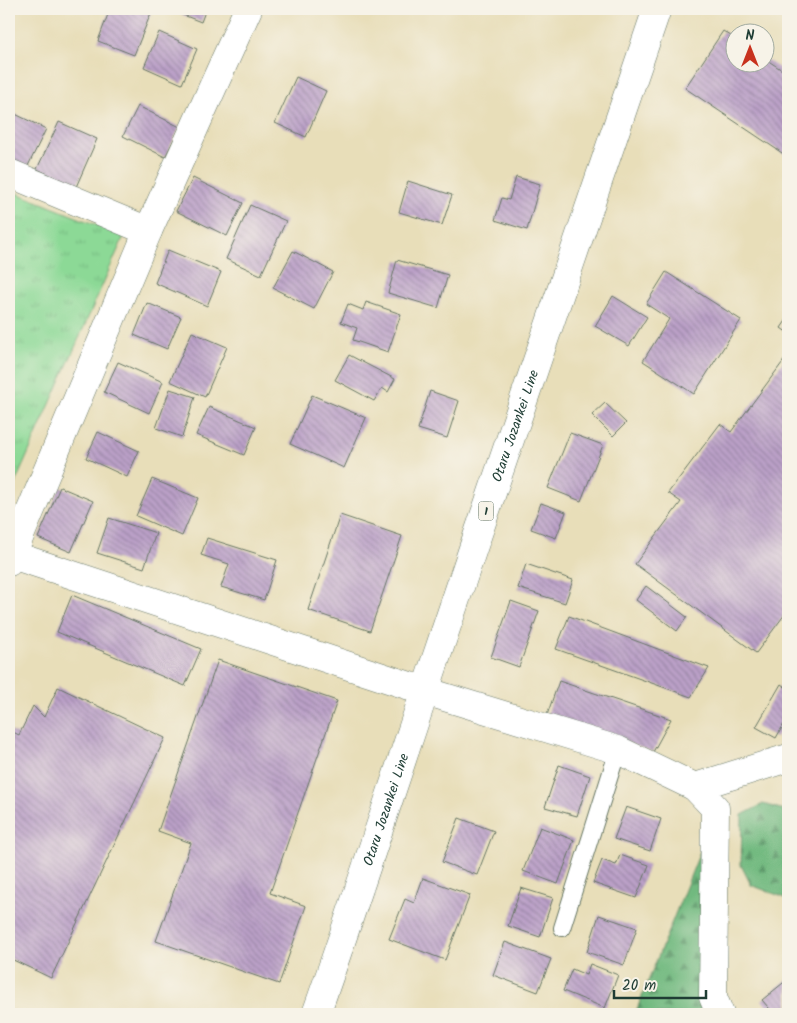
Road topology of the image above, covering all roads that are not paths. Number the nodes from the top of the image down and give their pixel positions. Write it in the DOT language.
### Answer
graph roads {
  1 [pos="248,9"];
  2 [pos="657,9"];
  3 [pos="9,173"];
  4 [pos="148,231"];
  5 [pos="10,557"];
  6 [pos="425,692"];
  7 [pos="618,750"];
  8 [pos="788,758"];
  9 [pos="695,787"];
  10 [pos="562,928"];
  11 [pos="316,1014"];
  12 [pos="720,1014"];
  1 -- 4 [label="street"];
  2 -- 6 [label="street, Otaru Jozankei Line / 1"];
  3 -- 4 [label="street"];
  4 -- 5 [label="street"];
  5 -- 6 [label="street"];
  6 -- 7 [label="street"];
  6 -- 11 [label="street, Otaru Jozankei Line / 1"];
  7 -- 9 [label="street"];
  7 -- 10 [label="lane"];
  8 -- 9 [label="street"];
  9 -- 12 [label="street"];
}
